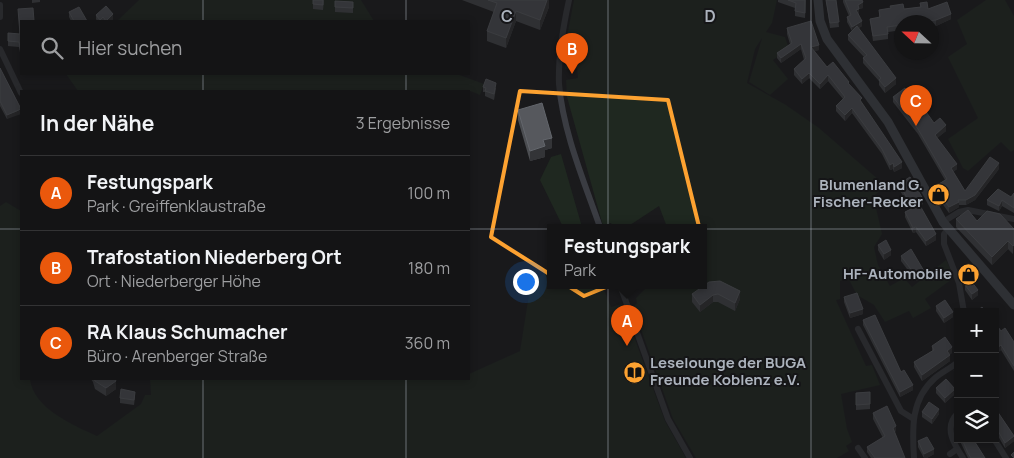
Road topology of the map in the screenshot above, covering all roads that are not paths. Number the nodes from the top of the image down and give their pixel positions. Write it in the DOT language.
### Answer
graph roads {
  1 [pos="569,0"];
  2 [pos="818,0"];
  3 [pos="0,5"];
  4 [pos="0,17"];
  5 [pos="0,49"];
  6 [pos="20,91"];
  7 [pos="1014,219"];
  8 [pos="599,224"];
  9 [pos="946,226"];
  10 [pos="621,289"];
  11 [pos="1014,305"];
  12 [pos="964,308"];
  13 [pos="858,329"];
  14 [pos="954,365"];
  15 [pos="912,418"];
  16 [pos="954,418"];
  17 [pos="954,441"];
  18 [pos="955,443"];
  19 [pos="997,443"];
  20 [pos="858,448"];
  21 [pos="957,449"];
  22 [pos="950,454"];
  23 [pos="690,458"];
  24 [pos="865,458"];
  25 [pos="914,458"];
  26 [pos="963,458"];
  27 [pos="1006,458"];
  1 -- 8 [label="street"];
  2 -- 9 [label="main road"];
  3 -- 4 [label="street"];
  5 -- 6 [label="street"];
  7 -- 9 [label="street"];
  9 -- 11 [label="main road"];
  9 -- 12 [label="street"];
  10 -- 23 [label="street"];
  13 -- 15 [label="street"];
  14 -- 15 [label="street"];
  15 -- 25 [label="street"];
  16 -- 17 [label="street"];
  18 -- 21 [label="street"];
  19 -- 27 [label="street"];
  20 -- 24 [label="street"];
  21 -- 22 [label="street"];
  21 -- 26 [label="street"];
}
